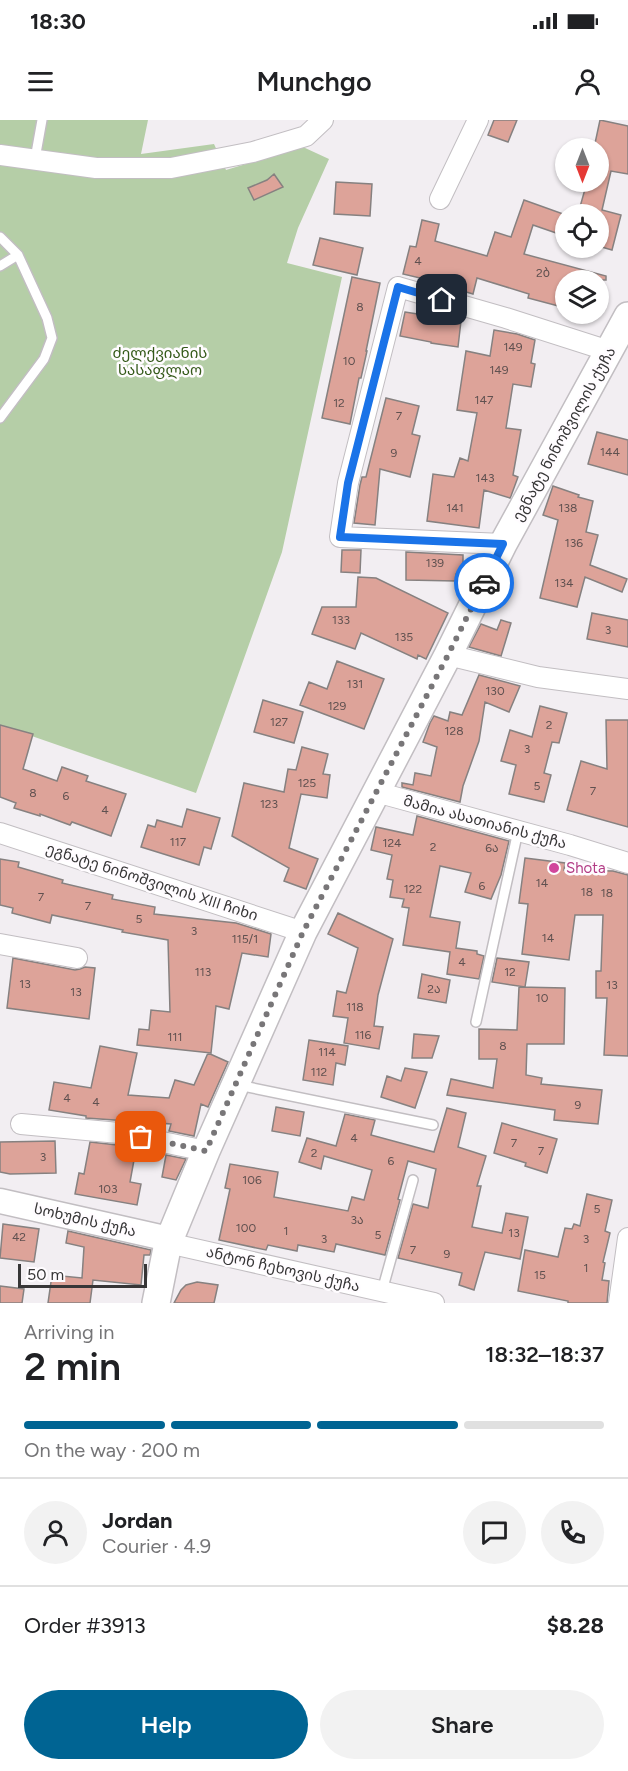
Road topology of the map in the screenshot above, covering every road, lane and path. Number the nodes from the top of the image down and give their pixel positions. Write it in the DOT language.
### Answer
graph roads {
  1 [pos="42,120"];
  2 [pos="323,120"];
  3 [pos="478,120"];
  4 [pos="0,155"];
  5 [pos="36,159"];
  6 [pos="440,199"];
  7 [pos="0,237"];
  8 [pos="18,255"];
  9 [pos="0,266"];
  10 [pos="628,316"];
  11 [pos="609,351"];
  12 [pos="0,418"];
  13 [pos="503,544"];
  14 [pos="448,655"];
  15 [pos="628,689"];
  16 [pos="376,792"];
  17 [pos="518,831"];
  18 [pos="0,833"];
  19 [pos="628,863"];
  20 [pos="303,932"];
  21 [pos="0,944"];
  22 [pos="77,958"];
  23 [pos="477,1022"];
  24 [pos="236,1085"];
  25 [pos="21,1124"];
  26 [pos="433,1125"];
  27 [pos="206,1151"];
  28 [pos="413,1179"];
  29 [pos="0,1200"];
  30 [pos="628,1238"];
  31 [pos="168,1243"];
  32 [pos="382,1291"];
  33 [pos="156,1303"];
  34 [pos="434,1303"];
  35 [pos="619,1303"];
  1 -- 5 [label="lane"];
  2 -- 5 [label="street"];
  3 -- 6 [label="street"];
  4 -- 5 [label="street"];
  7 -- 8 [label="lane"];
  8 -- 9 [label="lane"];
  8 -- 12 [label="lane"];
  10 -- 11 [label="main road, ეგნატე ნინოშვილის ქუჩა"];
  11 -- 13 [label="main road, ეგნატე ნინოშვილის ქუჩა"];
  11 -- 13 [label="street"];
  13 -- 14 [label="main road, ეგნატე ნინოშვილის ქუჩა"];
  14 -- 15 [label="street"];
  14 -- 16 [label="main road, ეგნატე ნინოშვილის ქუჩა"];
  16 -- 17 [label="street, მამია ასათიანის ქუჩა"];
  16 -- 20 [label="main road, ეგნატე ნინოშვილის ქუჩა"];
  17 -- 19 [label="street, მამია ასათიანის ქუჩა"];
  17 -- 23 [label="lane"];
  18 -- 20 [label="street, ეგნატე ნინოშვილის XIII ჩიხი"];
  20 -- 24 [label="main road, ეგნატე ნინოშვილის ქუჩა"];
  21 -- 22 [label="street"];
  24 -- 26 [label="lane"];
  24 -- 27 [label="main road, ეგნატე ნინოშვილის ქუჩა"];
  25 -- 27 [label="street"];
  27 -- 31 [label="main road, ეგნატე ნინოშვილის ქუჩა"];
  28 -- 32 [label="lane"];
  29 -- 31 [label="street, სოხუმის ქუჩა"];
  30 -- 35 [label="street"];
  31 -- 32 [label="street, ანტონ ჩეხოვის ქუჩა"];
  31 -- 33 [label="main road, ეგნატე ნინოშვილის ქუჩა"];
  32 -- 34 [label="street, ანტონ ჩეხოვის ქუჩა"];
}
